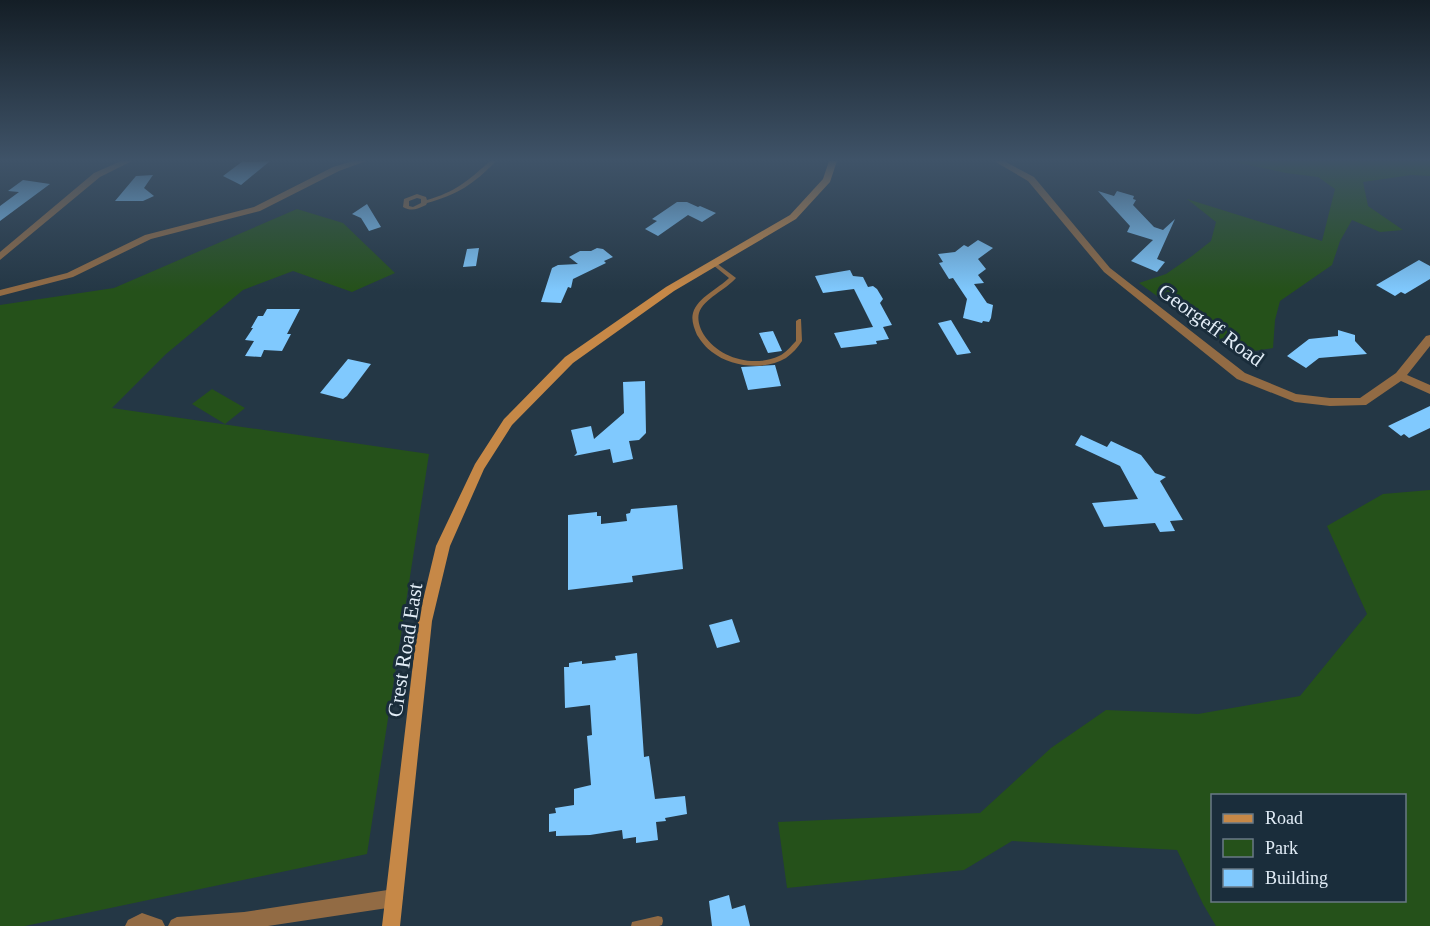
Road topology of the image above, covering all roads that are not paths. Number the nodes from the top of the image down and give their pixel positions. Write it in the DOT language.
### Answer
graph roads {
  1 [pos="62,204"];
  2 [pos="268,204"];
  3 [pos="805,204"];
  4 [pos="1051,204"];
  5 [pos="0,257"];
  6 [pos="715,264"];
  7 [pos="0,293"];
  8 [pos="799,321"];
  9 [pos="1430,339"];
  10 [pos="1400,376"];
  11 [pos="1430,390"];
  12 [pos="394,898"];
  13 [pos="658,921"];
  14 [pos="134,926"];
  15 [pos="156,926"];
  16 [pos="177,926"];
  17 [pos="391,926"];
  18 [pos="636,926"];
  1 -- 5 [label="street"];
  2 -- 7 [label="street"];
  3 -- 6 [label="street, Crest Road East"];
  4 -- 10 [label="street, Georgeff Road"];
  6 -- 8 [label="lane"];
  6 -- 12 [label="street, Crest Road East"];
  9 -- 10 [label="street, Georgeff Road"];
  10 -- 11 [label="street"];
  12 -- 16 [label="street"];
  12 -- 17 [label="street, Crest Road East"];
  13 -- 18 [label="lane"];
  14 -- 15 [label="street"];
}
